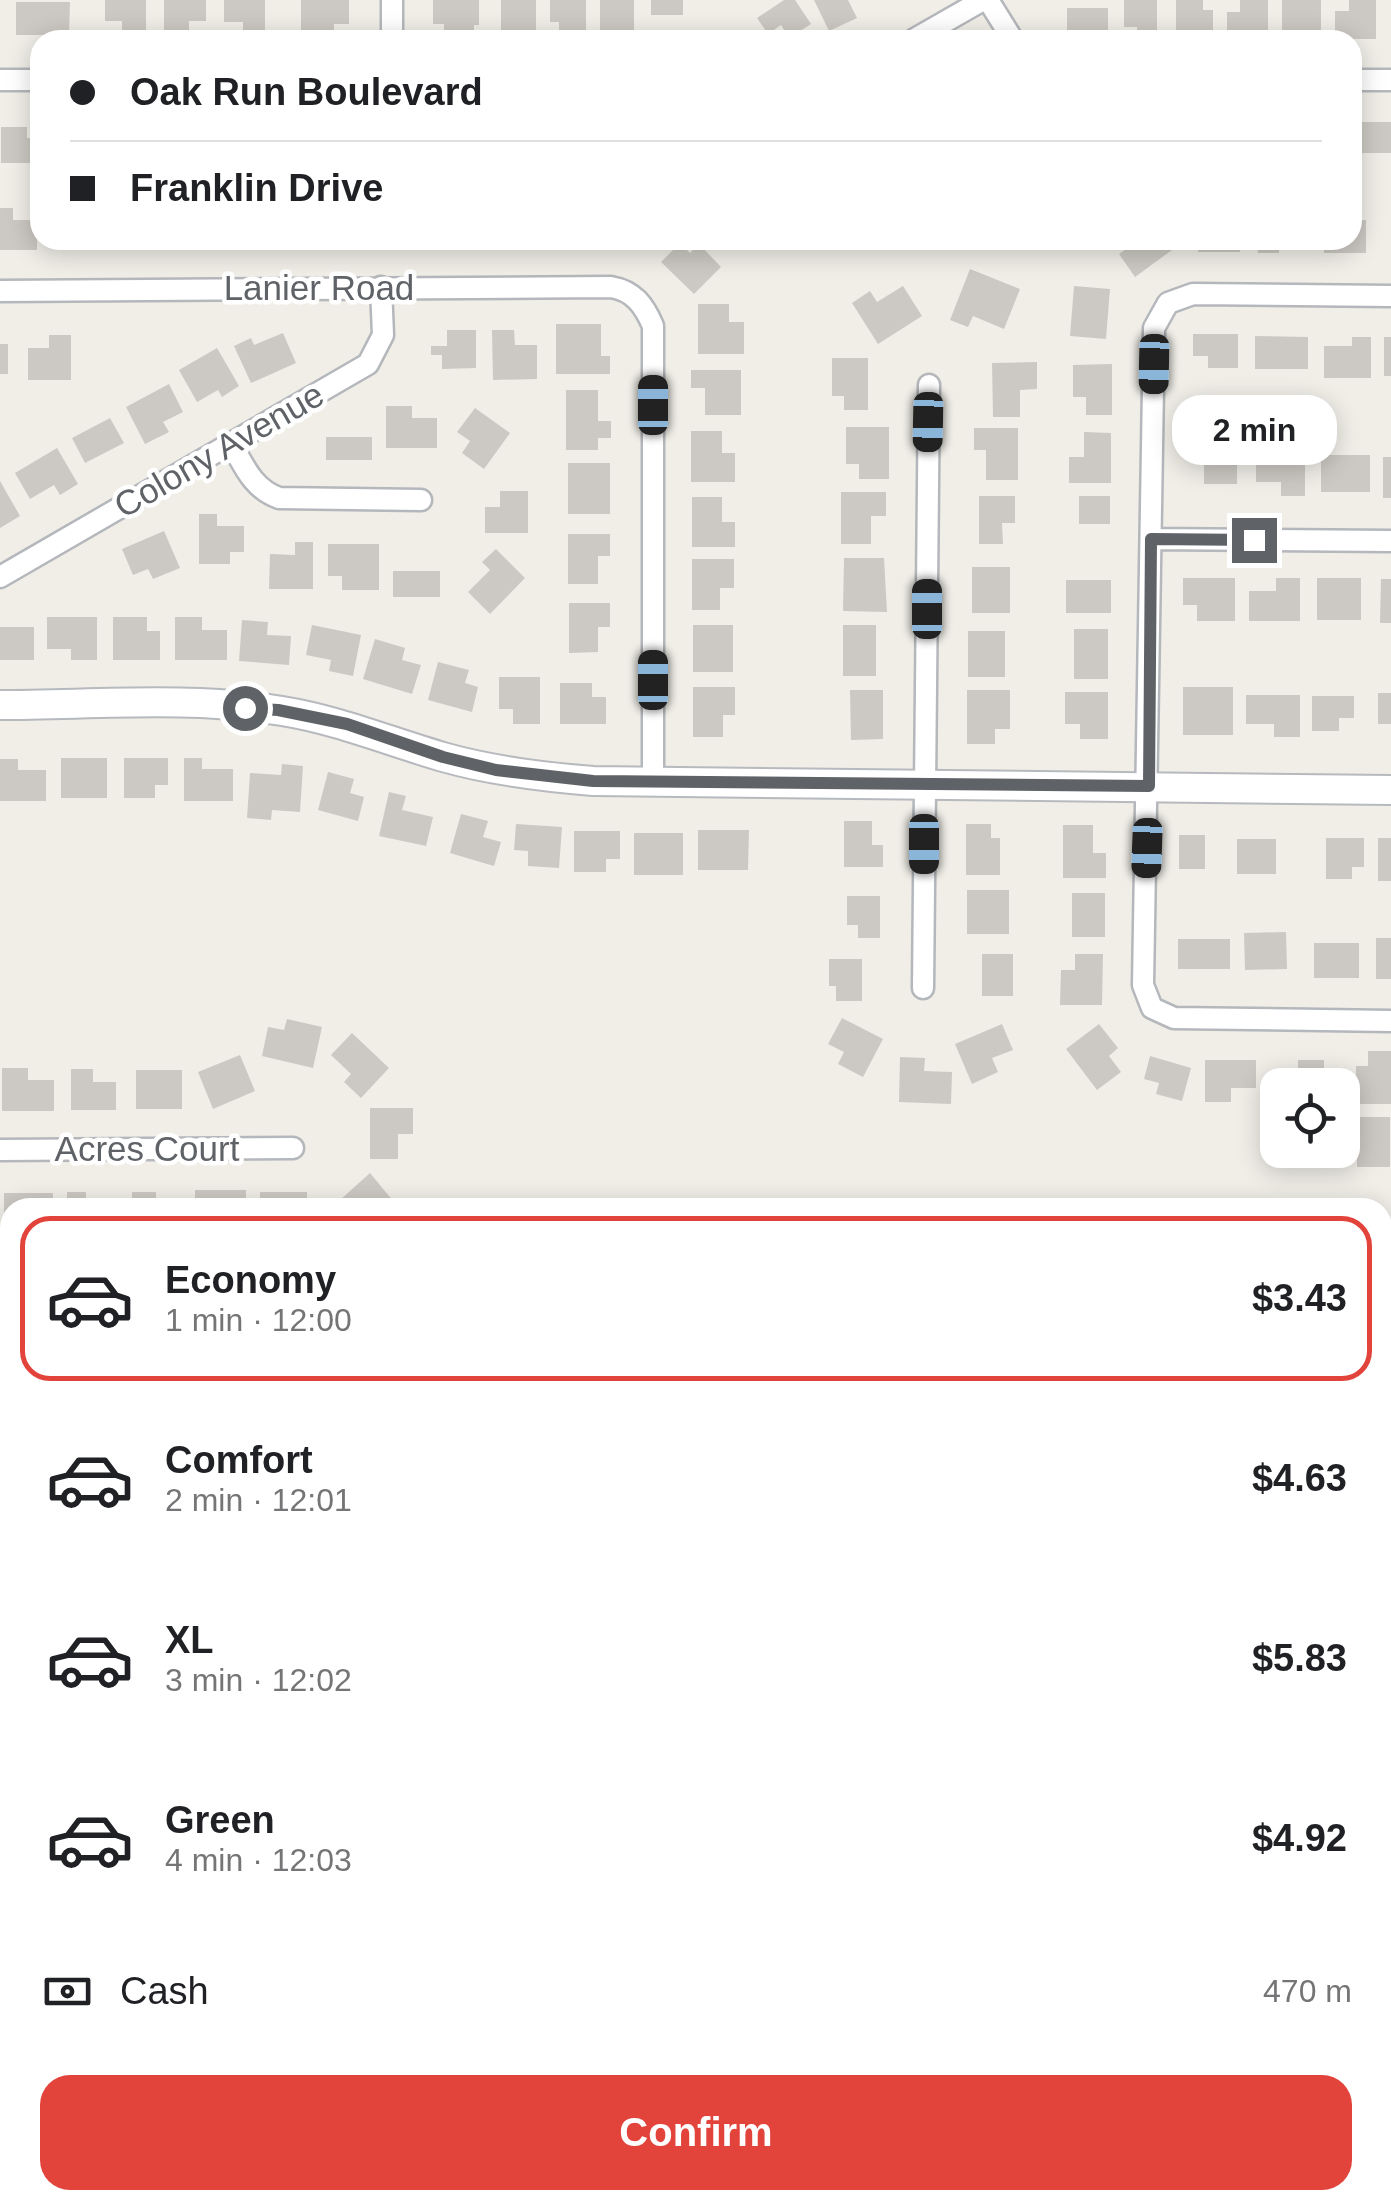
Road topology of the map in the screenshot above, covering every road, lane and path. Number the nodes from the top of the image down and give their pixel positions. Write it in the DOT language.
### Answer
graph roads {
  1 [pos="392,0"];
  2 [pos="986,0"];
  3 [pos="392,30"];
  4 [pos="931,30"];
  5 [pos="1006,30"];
  6 [pos="0,80"];
  7 [pos="30,80"];
  8 [pos="1362,80"];
  9 [pos="1391,80"];
  10 [pos="381,287"];
  11 [pos="0,291"];
  12 [pos="1391,296"];
  13 [pos="929,385"];
  14 [pos="231,443"];
  15 [pos="421,500"];
  16 [pos="1151,539"];
  17 [pos="1391,541"];
  18 [pos="0,577"];
  19 [pos="0,705"];
  20 [pos="653,781"];
  21 [pos="925,784"];
  22 [pos="1149,786"];
  23 [pos="1391,790"];
  24 [pos="923,988"];
  25 [pos="1391,1021"];
  26 [pos="293,1148"];
  27 [pos="0,1150"];
  1 -- 3 [label="street"];
  2 -- 4 [label="street"];
  2 -- 5 [label="street"];
  6 -- 7 [label="street"];
  8 -- 9 [label="street"];
  10 -- 11 [label="street, Lanier Road"];
  10 -- 14 [label="street, Colony Avenue"];
  10 -- 20 [label="street, Lanier Road"];
  12 -- 16 [label="street"];
  13 -- 21 [label="street"];
  14 -- 15 [label="street"];
  14 -- 18 [label="street, Colony Avenue"];
  16 -- 17 [label="street"];
  16 -- 22 [label="street"];
  19 -- 20 [label="street"];
  20 -- 21 [label="street"];
  21 -- 22 [label="street"];
  21 -- 24 [label="street"];
  22 -- 23 [label="street"];
  22 -- 25 [label="street"];
  26 -- 27 [label="street, Acres Court"];
}
